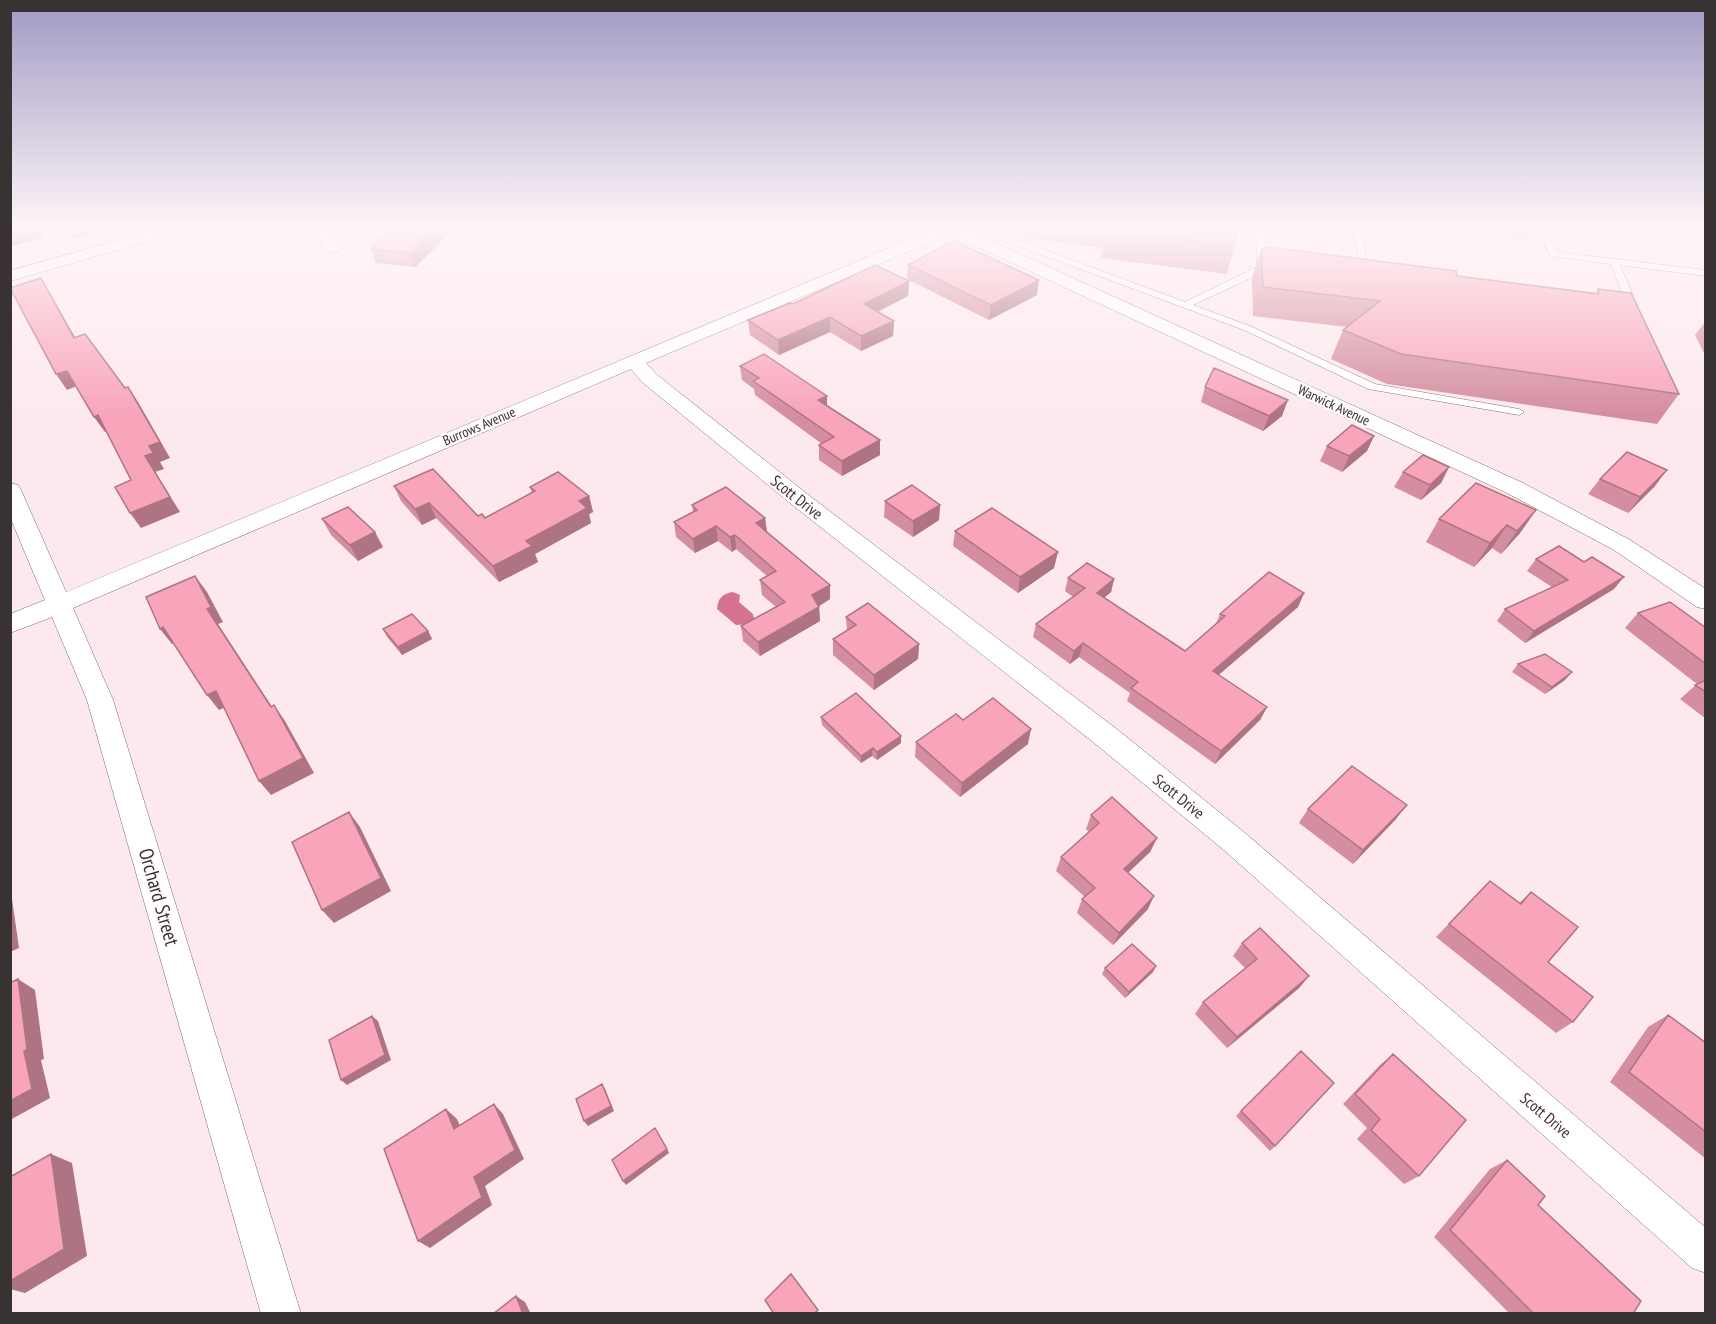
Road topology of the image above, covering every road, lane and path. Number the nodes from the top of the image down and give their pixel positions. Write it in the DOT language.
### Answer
graph roads {
  1 [pos="802,291"];
  2 [pos="1085,291"];
  3 [pos="1147,291"];
  4 [pos="1214,291"];
  5 [pos="1626,291"];
  6 [pos="1185,305"];
  7 [pos="1624,314"];
  8 [pos="634,361"];
  9 [pos="1519,412"];
  10 [pos="10,490"];
  11 [pos="1706,602"];
  12 [pos="61,605"];
  13 [pos="10,624"];
  14 [pos="1706,1254"];
  15 [pos="280,1314"];
  1 -- 8 [label="street, Burrows Avenue"];
  2 -- 11 [label="street, Warwick Avenue"];
  3 -- 6 [label="lane"];
  4 -- 6 [label="lane"];
  5 -- 7 [label="lane"];
  6 -- 9 [label="lane"];
  8 -- 12 [label="street, Burrows Avenue"];
  8 -- 14 [label="street, Scott Drive"];
  10 -- 12 [label="street, Orchard Street"];
  12 -- 13 [label="street, Burrows Avenue"];
  12 -- 15 [label="street, Orchard Street"];
}
